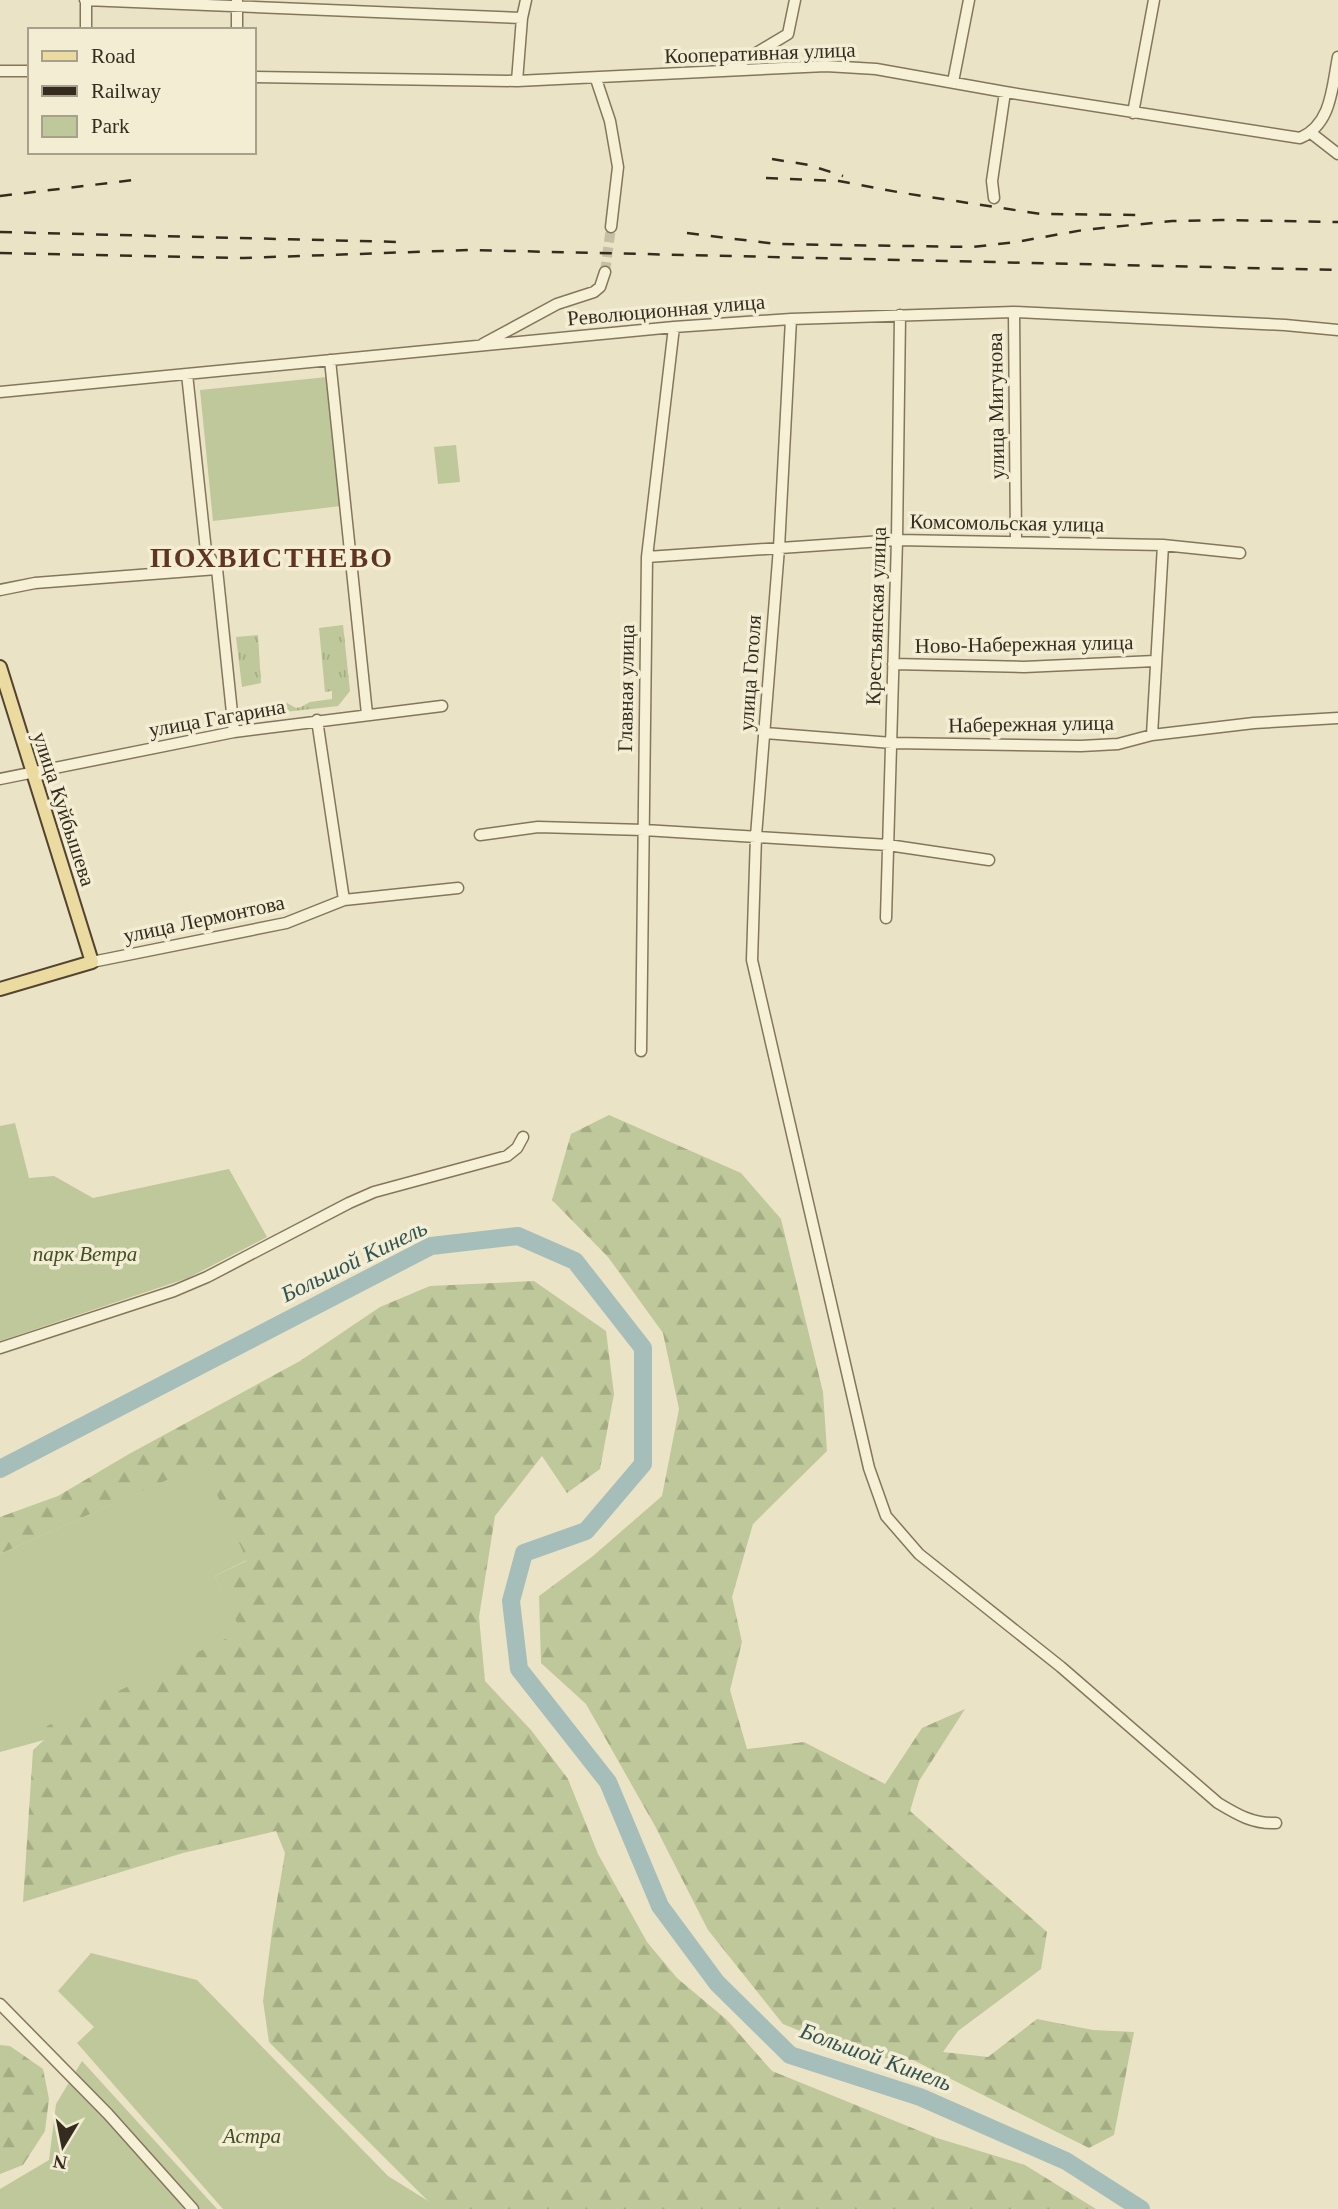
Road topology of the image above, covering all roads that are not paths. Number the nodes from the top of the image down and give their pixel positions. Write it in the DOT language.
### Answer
graph roads {
  1 [pos="86,0"];
  2 [pos="526,0"];
  3 [pos="795,0"];
  4 [pos="969,0"];
  5 [pos="1154,0"];
  6 [pos="237,3"];
  7 [pos="522,18"];
  8 [pos="86,28"];
  9 [pos="237,28"];
  10 [pos="1338,57"];
  11 [pos="0,71"];
  12 [pos="28,72"];
  13 [pos="724,72"];
  14 [pos="256,77"];
  15 [pos="596,79"];
  16 [pos="517,81"];
  17 [pos="953,82"];
  18 [pos="1004,92"];
  19 [pos="1133,113"];
  20 [pos="1311,133"];
  21 [pos="1338,154"];
  22 [pos="995,198"];
  23 [pos="611,226"];
  24 [pos="605,272"];
  25 [pos="1014,312"];
  26 [pos="900,315"];
  27 [pos="791,320"];
  28 [pos="674,327"];
  29 [pos="1338,330"];
  30 [pos="479,346"];
  31 [pos="330,360"];
  32 [pos="187,374"];
  33 [pos="0,392"];
  34 [pos="897,540"];
  35 [pos="1016,541"];
  36 [pos="1163,545"];
  37 [pos="779,548"];
  38 [pos="1240,553"];
  39 [pos="647,557"];
  40 [pos="217,569"];
  41 [pos="0,590"];
  42 [pos="1156,661"];
  43 [pos="893,664"];
  44 [pos="0,667"];
  45 [pos="442,706"];
  46 [pos="366,714"];
  47 [pos="1338,718"];
  48 [pos="317,720"];
  49 [pos="234,732"];
  50 [pos="765,733"];
  51 [pos="1152,735"];
  52 [pos="892,743"];
  53 [pos="34,773"];
  54 [pos="0,779"];
  55 [pos="644,830"];
  56 [pos="480,835"];
  57 [pos="756,836"];
  58 [pos="888,845"];
  59 [pos="989,860"];
  60 [pos="458,888"];
  61 [pos="344,900"];
  62 [pos="886,918"];
  63 [pos="92,962"];
  64 [pos="0,989"];
  65 [pos="641,1051"];
  66 [pos="523,1137"];
  67 [pos="0,1348"];
  68 [pos="1276,1822"];
  69 [pos="0,2004"];
  70 [pos="193,2209"];
  1 -- 6 [label="street"];
  1 -- 8 [label="street"];
  2 -- 7 [label="street"];
  3 -- 13 [label="street"];
  4 -- 17 [label="street"];
  5 -- 19 [label="street"];
  6 -- 7 [label="street"];
  6 -- 9 [label="street"];
  7 -- 16 [label="street"];
  10 -- 20 [label="street"];
  11 -- 12 [label="street"];
  13 -- 15 [label="street, Кооперативная улица"];
  13 -- 17 [label="street, Кооперативная улица"];
  14 -- 16 [label="street, Кооперативная улица"];
  15 -- 16 [label="street, Кооперативная улица"];
  15 -- 23 [label="street"];
  17 -- 18 [label="street, Кооперативная улица"];
  18 -- 19 [label="street, Кооперативная улица"];
  18 -- 22 [label="street"];
  19 -- 20 [label="street, Кооперативная улица"];
  20 -- 21 [label="street"];
  24 -- 30 [label="street"];
  25 -- 26 [label="street, Революционная улица"];
  25 -- 29 [label="street, Революционная улица"];
  25 -- 35 [label="street, улица Мигунова"];
  26 -- 27 [label="street, Революционная улица"];
  26 -- 34 [label="street, Крестьянская улица"];
  27 -- 28 [label="street, Революционная улица"];
  27 -- 37 [label="street, улица Гоголя"];
  28 -- 30 [label="street, Революционная улица"];
  28 -- 39 [label="street, Главная улица"];
  30 -- 31 [label="street, Революционная улица"];
  31 -- 32 [label="street, Революционная улица"];
  31 -- 46 [label="street"];
  32 -- 33 [label="street, Революционная улица"];
  32 -- 40 [label="street"];
  34 -- 35 [label="street, Комсомольская улица"];
  34 -- 37 [label="street, Комсомольская улица"];
  34 -- 43 [label="street, Крестьянская улица"];
  35 -- 36 [label="street, Комсомольская улица"];
  36 -- 38 [label="street, Комсомольская улица"];
  36 -- 42 [label="street"];
  37 -- 39 [label="street, Комсомольская улица"];
  37 -- 50 [label="street, улица Гоголя"];
  39 -- 55 [label="street, Главная улица"];
  40 -- 41 [label="street"];
  40 -- 49 [label="street"];
  42 -- 43 [label="street, Ново-Набережная улица"];
  42 -- 51 [label="street"];
  43 -- 52 [label="street, Крестьянская улица"];
  44 -- 53 [label="main road, улица Куйбышева"];
  45 -- 46 [label="street, улица Гагарина"];
  46 -- 48 [label="street, улица Гагарина"];
  47 -- 51 [label="street, Набережная улица"];
  48 -- 49 [label="street, улица Гагарина"];
  48 -- 61 [label="street"];
  49 -- 53 [label="street, улица Гагарина"];
  50 -- 52 [label="street, Набережная улица"];
  50 -- 57 [label="street, улица Гоголя"];
  51 -- 52 [label="street, Набережная улица"];
  52 -- 58 [label="street, Крестьянская улица"];
  53 -- 54 [label="street, улица Гагарина"];
  53 -- 63 [label="main road, улица Куйбышева"];
  55 -- 56 [label="street"];
  55 -- 57 [label="street"];
  55 -- 65 [label="street, Главная улица"];
  57 -- 58 [label="street"];
  57 -- 68 [label="street, улица Гоголя"];
  58 -- 59 [label="street"];
  58 -- 62 [label="street, Крестьянская улица"];
  60 -- 61 [label="street, улица Лермонтова"];
  61 -- 63 [label="street, улица Лермонтова"];
  63 -- 64 [label="main road, улица Лермонтова"];
  66 -- 67 [label="street"];
  69 -- 70 [label="street"];
}
